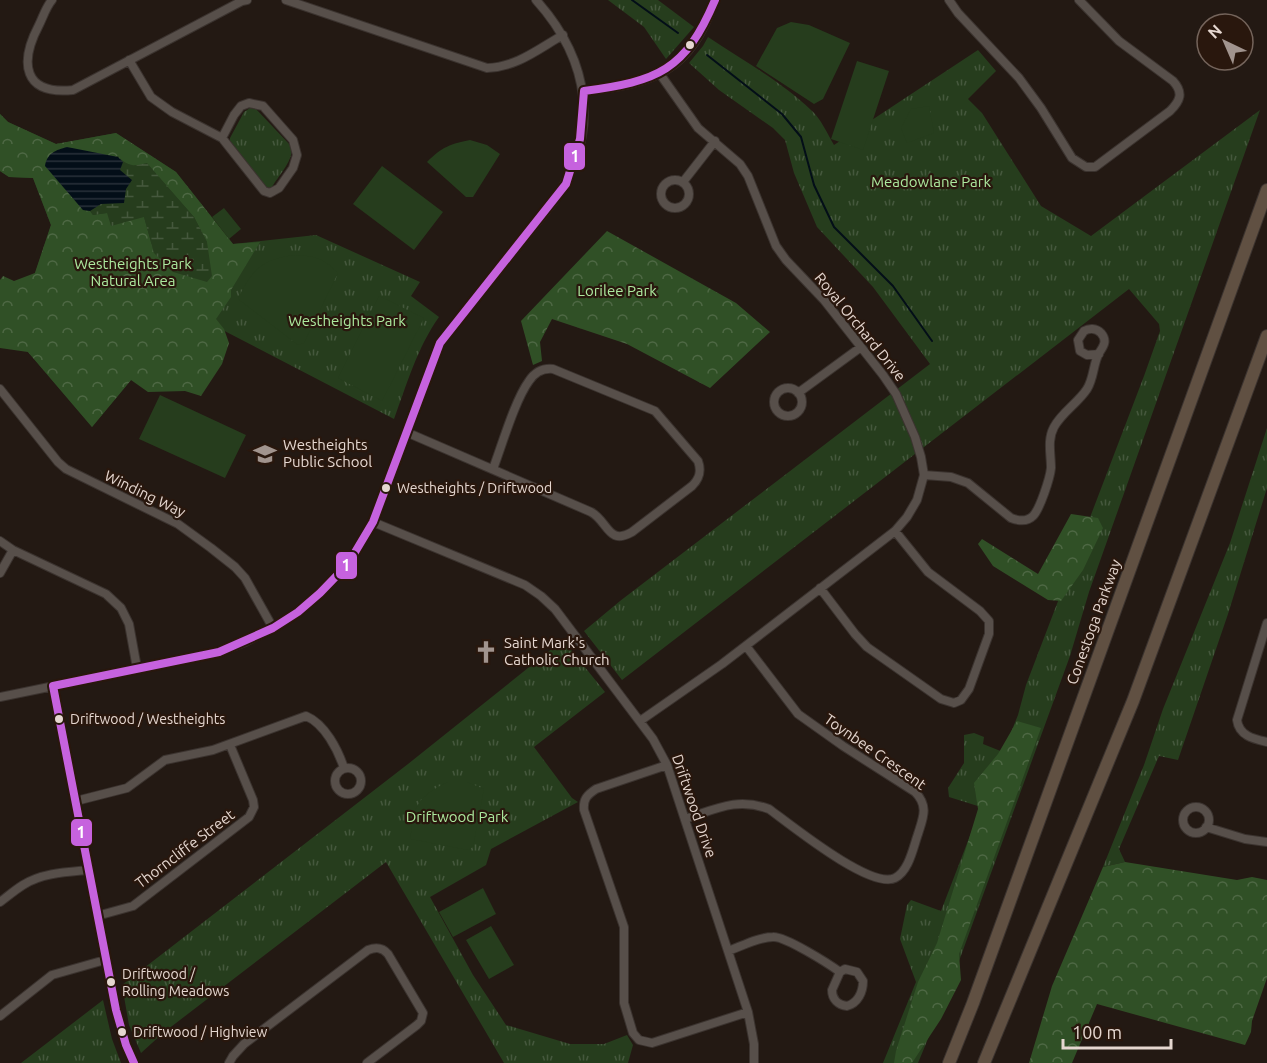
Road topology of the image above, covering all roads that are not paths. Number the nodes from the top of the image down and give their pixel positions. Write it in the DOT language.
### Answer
graph roads {
  1 [pos="52,0"];
  2 [pos="247,0"];
  3 [pos="285,0"];
  4 [pos="536,0"];
  5 [pos="715,0"];
  6 [pos="949,0"];
  7 [pos="1079,0"];
  8 [pos="563,35"];
  9 [pos="129,60"];
  10 [pos="660,74"];
  11 [pos="584,92"];
  12 [pos="222,138"];
  13 [pos="715,141"];
  14 [pos="683,182"];
  15 [pos="1267,190"];
  16 [pos="1267,336"];
  17 [pos="861,346"];
  18 [pos="1099,354"];
  19 [pos="0,389"];
  20 [pos="798,393"];
  21 [pos="406,432"];
  22 [pos="493,469"];
  23 [pos="924,475"];
  24 [pos="373,522"];
  25 [pos="895,531"];
  26 [pos="0,541"];
  27 [pos="13,550"];
  28 [pos="0,573"];
  29 [pos="820,588"];
  30 [pos="1267,624"];
  31 [pos="273,628"];
  32 [pos="746,646"];
  33 [pos="137,668"];
  34 [pos="53,686"];
  35 [pos="0,697"];
  36 [pos="640,721"];
  37 [pos="1267,742"];
  38 [pos="231,744"];
  39 [pos="667,765"];
  40 [pos="344,768"];
  41 [pos="76,801"];
  42 [pos="685,819"];
  43 [pos="1206,827"];
  44 [pos="1267,842"];
  45 [pos="88,870"];
  46 [pos="0,902"];
  47 [pos="97,916"];
  48 [pos="728,951"];
  49 [pos="105,960"];
  50 [pos="840,972"];
  51 [pos="748,1012"];
  52 [pos="0,1016"];
  53 [pos="134,1063"];
  54 [pos="229,1063"];
  55 [pos="367,1063"];
  56 [pos="754,1063"];
  57 [pos="949,1063"];
  58 [pos="984,1063"];
  1 -- 9 [label="street"];
  2 -- 9 [label="street"];
  3 -- 8 [label="street"];
  4 -- 8 [label="street"];
  5 -- 10 [label="street"];
  6 -- 7 [label="street"];
  8 -- 11 [label="street"];
  9 -- 12 [label="street"];
  10 -- 11 [label="street"];
  10 -- 13 [label="street, Royal Orchard Drive"];
  11 -- 21 [label="street"];
  12 -- 12 [label="street"];
  13 -- 14 [label="street"];
  13 -- 17 [label="street, Royal Orchard Drive"];
  15 -- 57 [label="highway, Conestoga Parkway"];
  16 -- 58 [label="highway"];
  17 -- 20 [label="street"];
  17 -- 23 [label="street, Royal Orchard Drive"];
  18 -- 23 [label="street"];
  19 -- 31 [label="street, Winding Way"];
  21 -- 22 [label="street"];
  21 -- 24 [label="street"];
  22 -- 22 [label="street"];
  23 -- 25 [label="street, Royal Orchard Drive"];
  24 -- 31 [label="street"];
  24 -- 36 [label="street, Driftwood Drive"];
  25 -- 29 [label="street, Royal Orchard Drive"];
  25 -- 29 [label="street"];
  26 -- 27 [label="street"];
  27 -- 28 [label="street"];
  27 -- 33 [label="street"];
  29 -- 32 [label="street, Royal Orchard Drive"];
  30 -- 37 [label="street"];
  31 -- 33 [label="street"];
  32 -- 36 [label="street, Royal Orchard Drive"];
  32 -- 42 [label="street, Toynbee Crescent"];
  33 -- 34 [label="street"];
  34 -- 35 [label="street"];
  34 -- 41 [label="street"];
  36 -- 39 [label="street, Driftwood Drive"];
  38 -- 40 [label="street"];
  38 -- 41 [label="street"];
  38 -- 47 [label="street, Thorncliffe Street"];
  39 -- 42 [label="street, Driftwood Drive"];
  39 -- 51 [label="street"];
  41 -- 45 [label="street"];
  42 -- 48 [label="street, Driftwood Drive"];
  43 -- 44 [label="street"];
  45 -- 46 [label="street"];
  45 -- 47 [label="street"];
  47 -- 49 [label="street"];
  48 -- 50 [label="street"];
  48 -- 51 [label="street, Driftwood Drive"];
  49 -- 52 [label="street"];
  49 -- 53 [label="street"];
  50 -- 50 [label="street"];
  51 -- 56 [label="street, Driftwood Drive"];
  54 -- 55 [label="street"];
}
